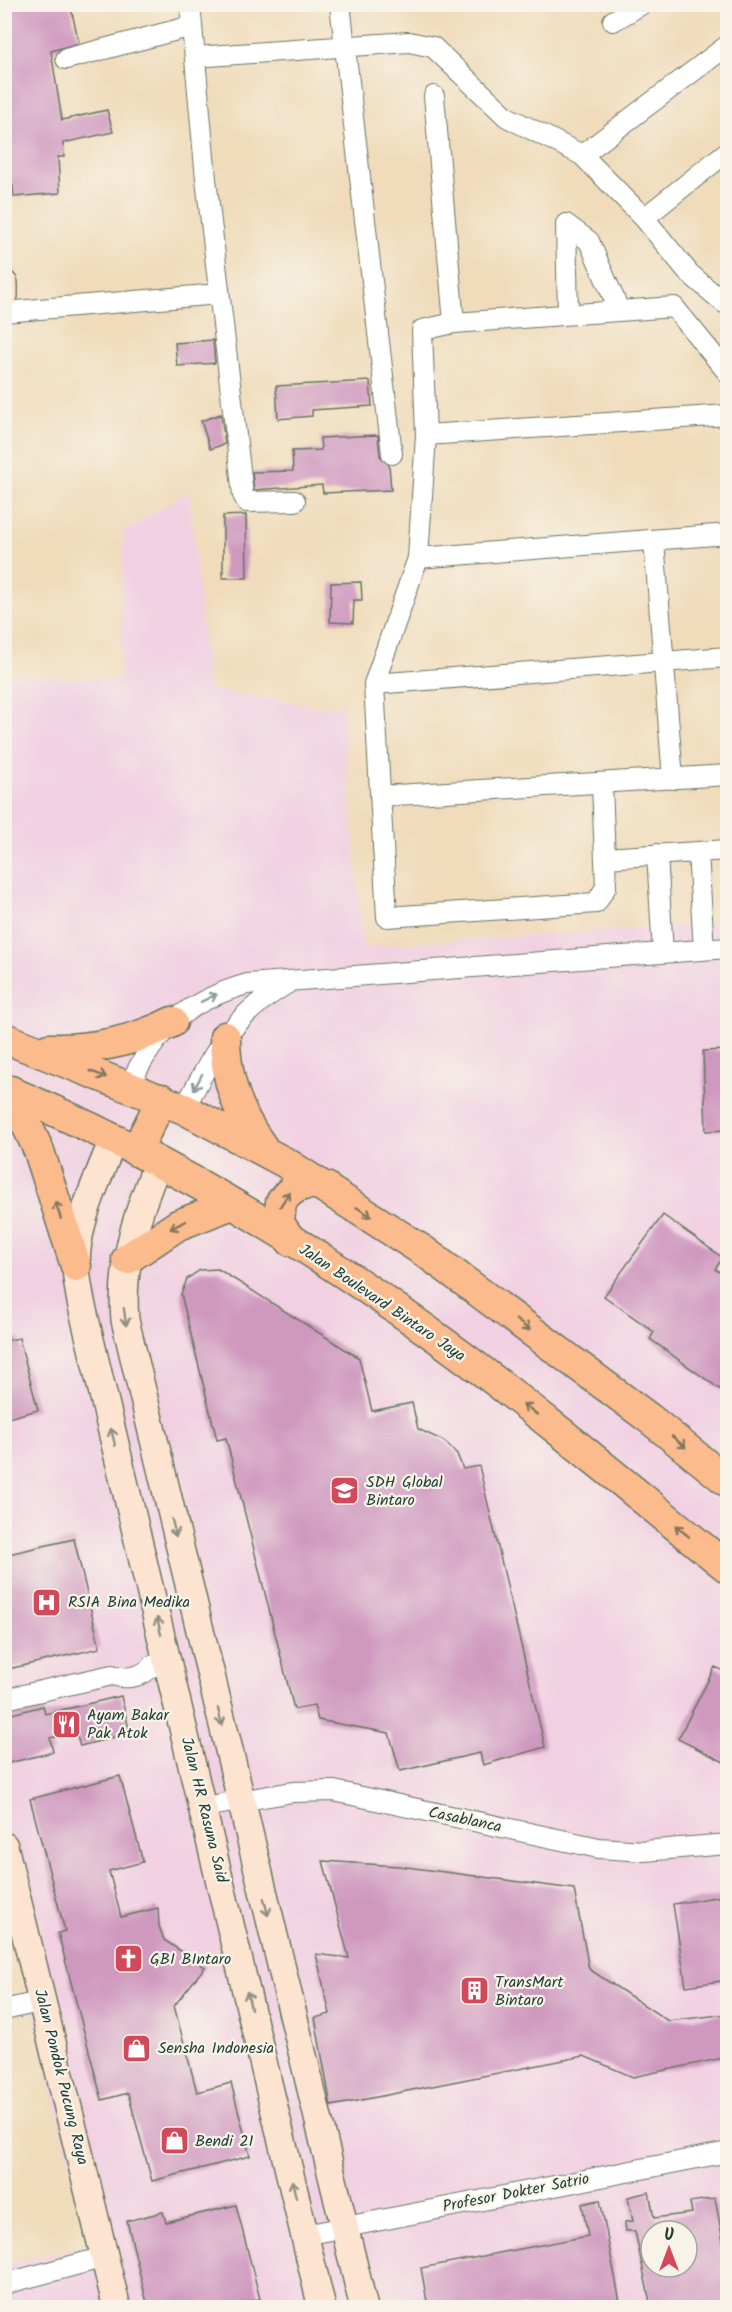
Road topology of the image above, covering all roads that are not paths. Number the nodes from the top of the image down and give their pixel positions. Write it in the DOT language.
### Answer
graph roads {
  1 [pos="190,4"];
  2 [pos="340,4"];
  3 [pos="642,4"];
  4 [pos="613,21"];
  5 [pos="192,26"];
  6 [pos="728,45"];
  7 [pos="344,48"];
  8 [pos="195,57"];
  9 [pos="66,59"];
  10 [pos="434,96"];
  11 [pos="728,151"];
  12 [pos="582,155"];
  13 [pos="644,218"];
  14 [pos="5,286"];
  15 [pos="219,294"];
  16 [pos="4,295"];
  17 [pos="724,303"];
  18 [pos="619,309"];
  19 [pos="4,312"];
  20 [pos="568,314"];
  21 [pos="454,323"];
  22 [pos="728,374"];
  23 [pos="728,415"];
  24 [pos="426,435"];
  25 [pos="392,454"];
  26 [pos="295,501"];
  27 [pos="728,534"];
  28 [pos="654,540"];
  29 [pos="418,558"];
  30 [pos="728,657"];
  31 [pos="663,662"];
  32 [pos="374,684"];
  33 [pos="728,775"];
  34 [pos="673,779"];
  35 [pos="602,784"];
  36 [pos="380,796"];
  37 [pos="728,850"];
  38 [pos="698,852"];
  39 [pos="657,854"];
  40 [pos="606,858"];
  41 [pos="728,948"];
  42 [pos="704,950"];
  43 [pos="663,953"];
  44 [pos="293,980"];
  45 [pos="172,1022"];
  46 [pos="225,1037"];
  47 [pos="16,1042"];
  48 [pos="129,1086"];
  49 [pos="8,1090"];
  50 [pos="173,1104"];
  51 [pos="264,1150"];
  52 [pos="136,1151"];
  53 [pos="326,1187"];
  54 [pos="232,1204"];
  55 [pos="291,1241"];
  56 [pos="127,1259"];
  57 [pos="76,1266"];
  58 [pos="728,1482"];
  59 [pos="165,1489"];
  60 [pos="128,1497"];
  61 [pos="728,1568"];
  62 [pos="160,1663"];
  63 [pos="10,1698"];
  64 [pos="240,1800"];
  65 [pos="204,1807"];
  66 [pos="728,1844"];
  67 [pos="4,1846"];
  68 [pos="13,1920"];
  69 [pos="43,2001"];
  70 [pos="4,2010"];
  71 [pos="728,2152"];
  72 [pos="343,2226"];
  73 [pos="304,2235"];
  74 [pos="105,2257"];
  75 [pos="4,2284"];
  76 [pos="117,2307"];
  77 [pos="322,2307"];
  78 [pos="364,2307"];
  1 -- 5 [label="street"];
  2 -- 7 [label="street"];
  3 -- 4 [label="street"];
  5 -- 8 [label="street"];
  5 -- 9 [label="street"];
  6 -- 12 [label="street"];
  7 -- 8 [label="street"];
  7 -- 12 [label="street"];
  7 -- 25 [label="street"];
  8 -- 15 [label="street"];
  10 -- 21 [label="street"];
  11 -- 13 [label="street"];
  12 -- 13 [label="street"];
  13 -- 17 [label="street"];
  14 -- 16 [label="street"];
  15 -- 19 [label="street"];
  15 -- 26 [label="street"];
  18 -- 20 [label="street"];
  18 -- 20 [label="street"];
  18 -- 22 [label="street"];
  20 -- 21 [label="street"];
  21 -- 24 [label="street"];
  23 -- 24 [label="street"];
  24 -- 29 [label="street"];
  27 -- 28 [label="street"];
  28 -- 29 [label="street"];
  28 -- 31 [label="street"];
  29 -- 32 [label="street"];
  30 -- 31 [label="street"];
  31 -- 32 [label="street"];
  31 -- 34 [label="street"];
  32 -- 36 [label="street"];
  33 -- 34 [label="street"];
  34 -- 35 [label="street"];
  35 -- 36 [label="street"];
  35 -- 40 [label="street"];
  36 -- 40 [label="street"];
  37 -- 38 [label="street"];
  38 -- 39 [label="street"];
  38 -- 42 [label="street"];
  39 -- 40 [label="street"];
  39 -- 43 [label="street"];
  41 -- 42 [label="street"];
  42 -- 43 [label="street"];
  43 -- 44 [label="street"];
  45 -- 44 [label="street, one-way"];
  44 -- 46 [label="street"];
  45 -- 47 [label="main road"];
  45 -- 48 [label="street"];
  46 -- 50 [label="street, one-way"];
  46 -- 51 [label="main road"];
  47 -- 48 [label="main road, one-way"];
  48 -- 50 [label="main road"];
  49 -- 52 [label="main road, Jalan Boulevard Bintaro Jaya"];
  57 -- 49 [label="main road, one-way"];
  50 -- 51 [label="main road"];
  50 -- 52 [label="main road"];
  51 -- 53 [label="main road"];
  52 -- 54 [label="main road, Jalan Boulevard Bintaro Jaya"];
  52 -- 56 [label="street"];
  52 -- 57 [label="street, Jalan HR Rasuna Said"];
  55 -- 53 [label="main road, one-way"];
  53 -- 58 [label="main road, one-way"];
  54 -- 55 [label="main road, Jalan Boulevard Bintaro Jaya"];
  54 -- 56 [label="main road, one-way"];
  61 -- 55 [label="main road, Jalan Boulevard Bintaro Jaya, one-way"];
  56 -- 59 [label="street, one-way"];
  60 -- 57 [label="street, Jalan HR Rasuna Said, one-way"];
  59 -- 60 [label="street"];
  59 -- 64 [label="street, one-way"];
  62 -- 60 [label="street, Jalan HR Rasuna Said, one-way"];
  62 -- 63 [label="street"];
  62 -- 65 [label="street, Jalan HR Rasuna Said"];
  64 -- 65 [label="street, Casablanca"];
  64 -- 66 [label="street, Casablanca"];
  64 -- 72 [label="street, one-way"];
  73 -- 65 [label="street, Jalan HR Rasuna Said, one-way"];
  67 -- 68 [label="street, Jalan Pondok Pucung Raya"];
  68 -- 69 [label="street, Jalan Pondok Pucung Raya"];
  69 -- 70 [label="street"];
  69 -- 74 [label="street, Jalan Pondok Pucung Raya"];
  71 -- 72 [label="street, Profesor Dokter Satrio"];
  72 -- 73 [label="street, Profesor Dokter Satrio"];
  72 -- 78 [label="street"];
  73 -- 77 [label="street, Jalan HR Rasuna Said"];
  74 -- 75 [label="street"];
  74 -- 76 [label="street, Jalan Pondok Pucung Raya"];
}
